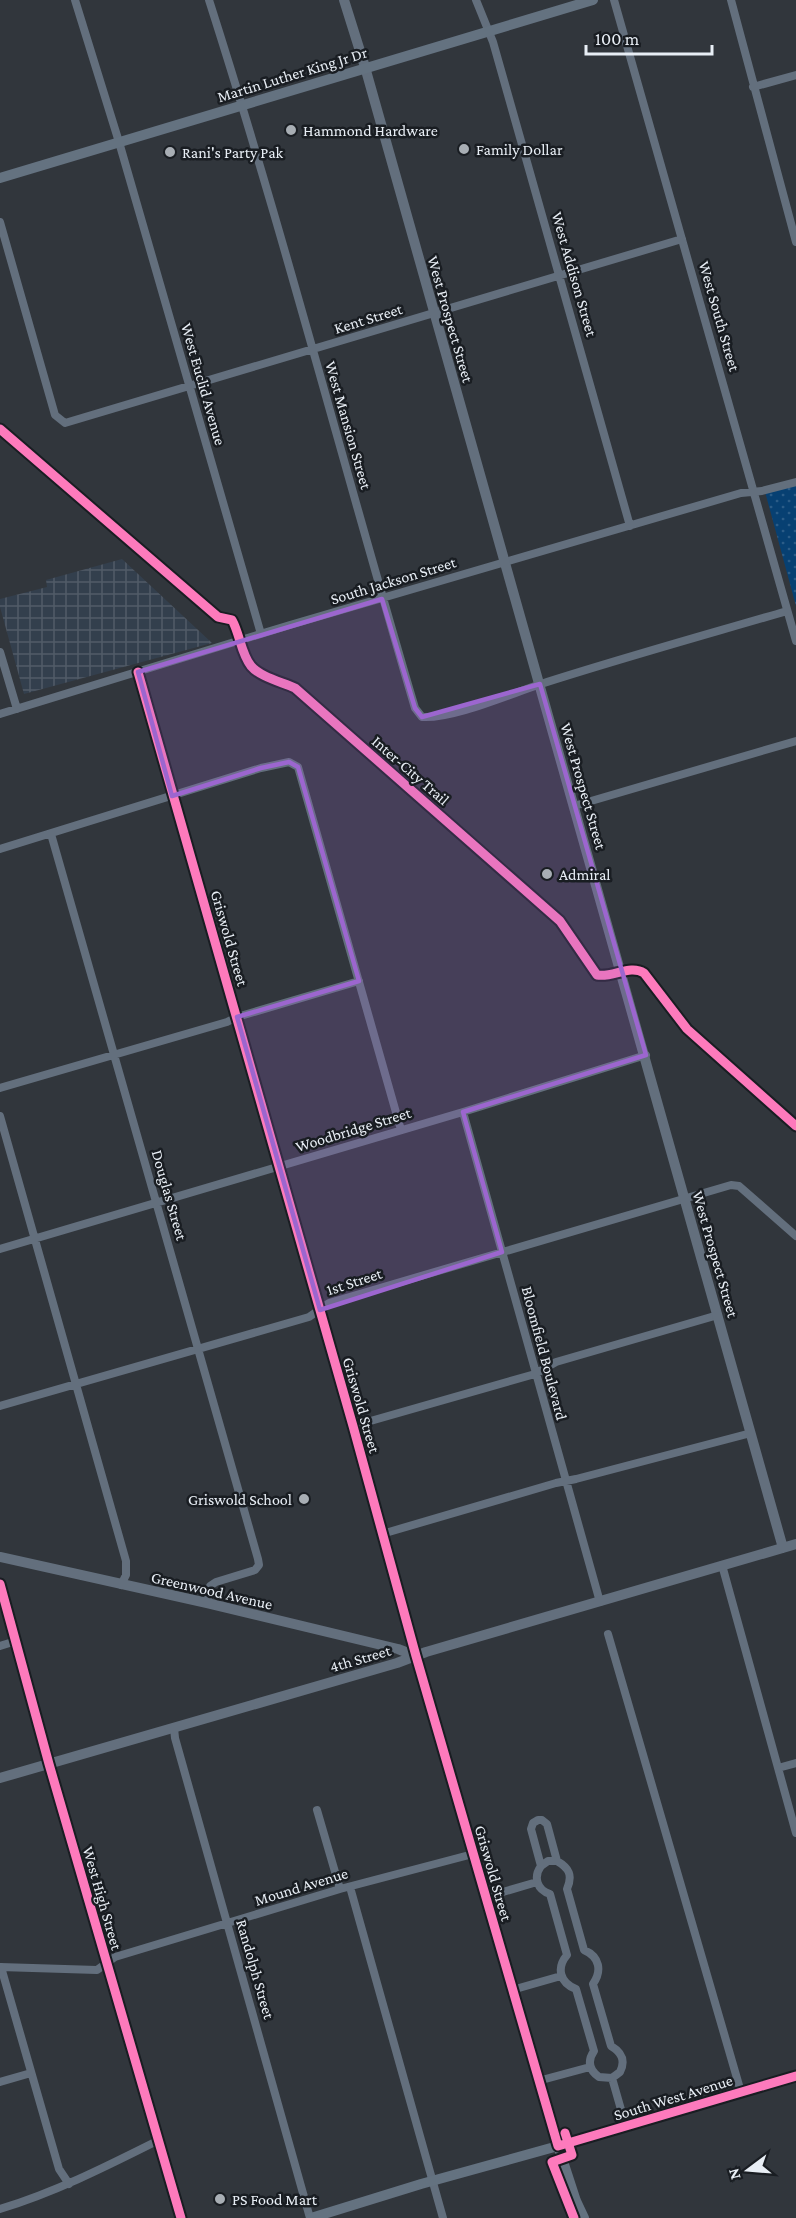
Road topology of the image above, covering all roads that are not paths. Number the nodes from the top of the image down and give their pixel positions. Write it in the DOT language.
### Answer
graph roads {
  1 [pos="75,0"];
  2 [pos="209,0"];
  3 [pos="344,0"];
  4 [pos="476,0"];
  5 [pos="592,0"];
  6 [pos="614,0"];
  7 [pos="731,0"];
  8 [pos="488,31"];
  9 [pos="365,67"];
  10 [pos="796,75"];
  11 [pos="753,87"];
  12 [pos="242,104"];
  13 [pos="119,142"];
  14 [pos="0,178"];
  15 [pos="0,222"];
  16 [pos="682,239"];
  17 [pos="796,242"];
  18 [pos="560,276"];
  19 [pos="434,314"];
  20 [pos="312,351"];
  21 [pos="189,387"];
  22 [pos="796,482"];
  23 [pos="753,492"];
  24 [pos="630,526"];
  25 [pos="504,562"];
  26 [pos="382,599"];
  27 [pos="787,610"];
  28 [pos="261,634"];
  29 [pos="796,641"];
  30 [pos="0,652"];
  31 [pos="138,672"];
  32 [pos="540,684"];
  33 [pos="16,709"];
  34 [pos="0,714"];
  35 [pos="796,741"];
  36 [pos="172,796"];
  37 [pos="574,806"];
  38 [pos="51,834"];
  39 [pos="0,849"];
  40 [pos="359,981"];
  41 [pos="237,1017"];
  42 [pos="115,1055"];
  43 [pos="646,1055"];
  44 [pos="0,1088"];
  45 [pos="463,1112"];
  46 [pos="0,1116"];
  47 [pos="401,1130"];
  48 [pos="279,1167"];
  49 [pos="684,1198"];
  50 [pos="157,1203"];
  51 [pos="796,1236"];
  52 [pos="35,1239"];
  53 [pos="0,1249"];
  54 [pos="502,1252"];
  55 [pos="320,1310"];
  56 [pos="718,1315"];
  57 [pos="198,1349"];
  58 [pos="535,1374"];
  59 [pos="76,1384"];
  60 [pos="0,1406"];
  61 [pos="353,1426"];
  62 [pos="751,1432"];
  63 [pos="566,1481"];
  64 [pos="382,1534"];
  65 [pos="796,1544"];
  66 [pos="783,1548"];
  67 [pos="0,1557"];
  68 [pos="723,1565"];
  69 [pos="0,1584"];
  70 [pos="121,1585"];
  71 [pos="600,1602"];
  72 [pos="207,1603"];
  73 [pos="608,1634"];
  74 [pos="15,1641"];
  75 [pos="0,1646"];
  76 [pos="416,1656"];
  77 [pos="174,1728"];
  78 [pos="796,1763"];
  79 [pos="49,1764"];
  80 [pos="778,1768"];
  81 [pos="0,1778"];
  82 [pos="317,1810"];
  83 [pos="796,1833"];
  84 [pos="473,1854"];
  85 [pos="557,1860"];
  86 [pos="541,1866"];
  87 [pos="537,1882"];
  88 [pos="345,1888"];
  89 [pos="567,1888"];
  90 [pos="550,1894"];
  91 [pos="486,1897"];
  92 [pos="227,1924"];
  93 [pos="584,1950"];
  94 [pos="567,1955"];
  95 [pos="106,1963"];
  96 [pos="1,1967"];
  97 [pos="561,1976"];
  98 [pos="593,1984"];
  99 [pos="576,1989"];
  100 [pos="512,1990"];
  101 [pos="611,2046"];
  102 [pos="594,2051"];
  103 [pos="590,2067"];
  104 [pos="31,2073"];
  105 [pos="796,2076"];
  106 [pos="612,2078"];
  107 [pos="538,2081"];
  108 [pos="0,2082"];
  109 [pos="741,2092"];
  110 [pos="626,2127"];
  111 [pos="159,2140"];
  112 [pos="558,2146"];
  113 [pos="432,2181"];
  114 [pos="69,2184"];
  115 [pos="0,2209"];
  116 [pos="181,2218"];
  117 [pos="311,2218"];
  118 [pos="443,2218"];
  119 [pos="584,2218"];
  1 -- 13 [label="street, West Euclid Avenue"];
  2 -- 12 [label="street, West Mansion Street"];
  3 -- 9 [label="street, West Prospect Street"];
  4 -- 8 [label="street, West Addison Street"];
  5 -- 8 [label="main road, Martin Luther King Jr Dr"];
  6 -- 16 [label="street, West South Street"];
  7 -- 11 [label="street"];
  8 -- 9 [label="main road, Martin Luther King Jr Dr"];
  8 -- 18 [label="street, West Addison Street"];
  9 -- 12 [label="main road, Martin Luther King Jr Dr"];
  9 -- 19 [label="street, West Prospect Street"];
  10 -- 11 [label="street"];
  11 -- 17 [label="street"];
  12 -- 13 [label="main road, Martin Luther King Jr Dr"];
  12 -- 20 [label="street, West Mansion Street"];
  13 -- 14 [label="main road, Martin Luther King Jr Dr"];
  13 -- 21 [label="street, West Euclid Avenue"];
  15 -- 21 [label="street, Kent Street"];
  16 -- 18 [label="street, Kent Street"];
  16 -- 23 [label="street, West South Street"];
  18 -- 19 [label="street, Kent Street"];
  18 -- 24 [label="street, West Addison Street"];
  19 -- 20 [label="street, Kent Street"];
  19 -- 25 [label="street, West Prospect Street"];
  20 -- 21 [label="street, Kent Street"];
  20 -- 26 [label="street, West Mansion Street"];
  21 -- 28 [label="street, West Euclid Avenue"];
  22 -- 23 [label="street, South Jackson Street"];
  23 -- 24 [label="street, South Jackson Street"];
  23 -- 27 [label="street, West South Street"];
  24 -- 25 [label="street, South Jackson Street"];
  25 -- 26 [label="street, South Jackson Street"];
  25 -- 32 [label="street, West Prospect Street"];
  26 -- 28 [label="street, South Jackson Street"];
  26 -- 32 [label="street, West Mansion Street"];
  27 -- 29 [label="street, West South Street"];
  27 -- 32 [label="street"];
  28 -- 31 [label="street, South Jackson Street"];
  30 -- 33 [label="street"];
  31 -- 33 [label="street, South Jackson Street"];
  31 -- 36 [label="street, Griswold Street"];
  32 -- 37 [label="street, West Prospect Street"];
  33 -- 34 [label="street, South Jackson Street"];
  35 -- 37 [label="street"];
  36 -- 38 [label="street"];
  36 -- 40 [label="street"];
  36 -- 41 [label="street, Griswold Street"];
  37 -- 43 [label="street, West Prospect Street"];
  38 -- 39 [label="street"];
  38 -- 42 [label="street, Douglas Street"];
  40 -- 41 [label="street"];
  40 -- 47 [label="street"];
  41 -- 42 [label="street"];
  41 -- 48 [label="street, Griswold Street"];
  42 -- 44 [label="street"];
  42 -- 50 [label="street, Douglas Street"];
  43 -- 45 [label="street, Woodbridge Street"];
  43 -- 49 [label="street, West Prospect Street"];
  45 -- 47 [label="street, Woodbridge Street"];
  45 -- 54 [label="street, Bloomfield Boulevard"];
  46 -- 52 [label="street"];
  47 -- 48 [label="street, Woodbridge Street"];
  48 -- 50 [label="street, Woodbridge Street"];
  48 -- 55 [label="street, Griswold Street"];
  49 -- 51 [label="street, 1st Street"];
  49 -- 54 [label="street, 1st Street"];
  49 -- 56 [label="street, West Prospect Street"];
  50 -- 52 [label="street, Woodbridge Street"];
  50 -- 57 [label="street, Douglas Street"];
  52 -- 53 [label="street, Woodbridge Street"];
  52 -- 59 [label="street"];
  54 -- 55 [label="street, 1st Street"];
  54 -- 58 [label="street, Bloomfield Boulevard"];
  55 -- 57 [label="street, 1st Street"];
  55 -- 61 [label="street, Griswold Street"];
  56 -- 58 [label="street"];
  56 -- 62 [label="street, West Prospect Street"];
  57 -- 59 [label="street, 1st Street"];
  57 -- 72 [label="street, Douglas Street"];
  58 -- 61 [label="street"];
  58 -- 63 [label="street, Bloomfield Boulevard"];
  59 -- 60 [label="street, 1st Street"];
  59 -- 70 [label="street"];
  61 -- 64 [label="street, Griswold Street"];
  62 -- 63 [label="street"];
  62 -- 66 [label="street, West Prospect Street"];
  63 -- 64 [label="street"];
  63 -- 71 [label="street, Bloomfield Boulevard"];
  64 -- 76 [label="street, Griswold Street"];
  65 -- 66 [label="street, 4th Street"];
  66 -- 68 [label="street, 4th Street"];
  67 -- 70 [label="street, Greenwood Avenue"];
  68 -- 71 [label="street, 4th Street"];
  68 -- 80 [label="street"];
  69 -- 74 [label="street, West High Street"];
  70 -- 72 [label="street, Greenwood Avenue"];
  71 -- 76 [label="street, 4th Street"];
  72 -- 76 [label="street, Greenwood Avenue"];
  73 -- 109 [label="street"];
  74 -- 75 [label="street"];
  74 -- 79 [label="street, West High Street"];
  76 -- 77 [label="street, 4th Street"];
  76 -- 84 [label="street, Griswold Street"];
  77 -- 79 [label="street, 4th Street"];
  77 -- 92 [label="street, Randolph Street"];
  78 -- 80 [label="street"];
  79 -- 81 [label="street, 4th Street"];
  79 -- 95 [label="street, West High Street"];
  80 -- 83 [label="street"];
  82 -- 88 [label="street"];
  84 -- 88 [label="street, Mound Avenue"];
  84 -- 91 [label="street, Griswold Street"];
  85 -- 86 [label="street"];
  85 -- 86 [label="street"];
  85 -- 89 [label="street"];
  86 -- 87 [label="street"];
  87 -- 90 [label="street"];
  87 -- 91 [label="street"];
  88 -- 92 [label="street, Mound Avenue"];
  88 -- 113 [label="street"];
  89 -- 90 [label="street"];
  89 -- 93 [label="street"];
  90 -- 94 [label="street"];
  91 -- 100 [label="street, Griswold Street"];
  92 -- 95 [label="street, Mound Avenue"];
  92 -- 117 [label="street, Randolph Street"];
  93 -- 94 [label="street"];
  93 -- 98 [label="street"];
  94 -- 97 [label="street"];
  95 -- 96 [label="street, Mound Avenue"];
  95 -- 111 [label="street, West High Street"];
  96 -- 104 [label="street"];
  97 -- 99 [label="street"];
  97 -- 100 [label="street"];
  98 -- 99 [label="street"];
  98 -- 101 [label="street"];
  99 -- 102 [label="street"];
  100 -- 107 [label="street, Griswold Street"];
  101 -- 102 [label="street"];
  101 -- 106 [label="street"];
  102 -- 103 [label="street"];
  103 -- 106 [label="street"];
  103 -- 107 [label="street"];
  104 -- 108 [label="street"];
  104 -- 114 [label="street"];
  105 -- 109 [label="street, South West Avenue"];
  106 -- 110 [label="street"];
  107 -- 112 [label="street, Griswold Street"];
  109 -- 110 [label="street, South West Avenue"];
  110 -- 112 [label="street, South West Avenue"];
  111 -- 114 [label="street"];
  111 -- 116 [label="street, West High Street"];
  112 -- 113 [label="main road, South West Avenue"];
  112 -- 119 [label="main road"];
  113 -- 117 [label="main road, South West Avenue"];
  113 -- 118 [label="street"];
  114 -- 115 [label="street"];
}
